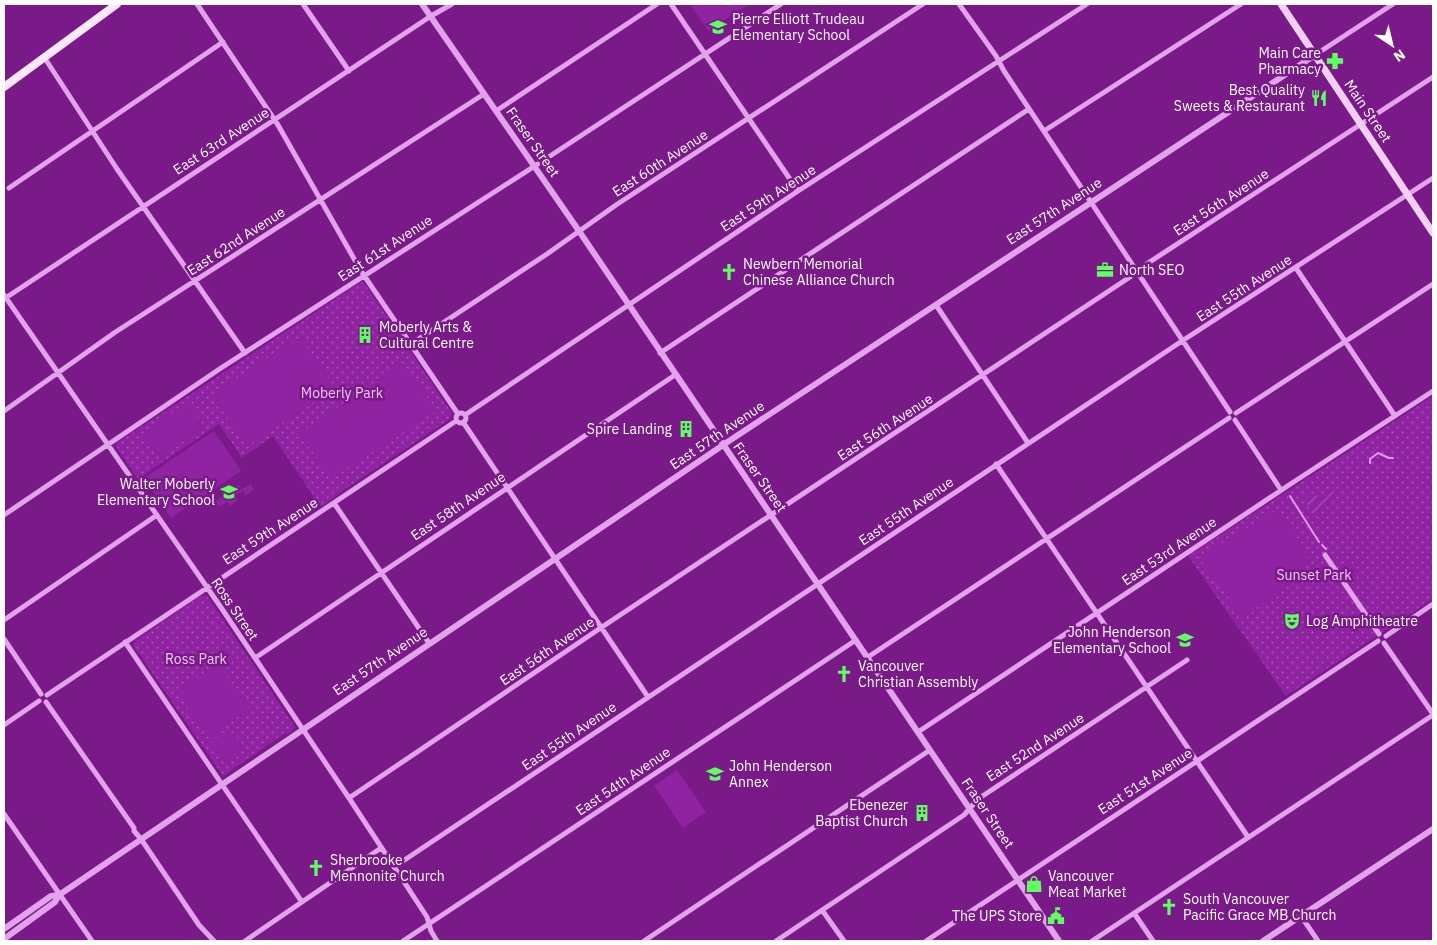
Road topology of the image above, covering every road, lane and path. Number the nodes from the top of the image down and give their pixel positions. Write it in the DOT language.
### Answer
graph roads {
  1 [pos="117,4"];
  2 [pos="197,4"];
  3 [pos="303,4"];
  4 [pos="422,4"];
  5 [pos="452,4"];
  6 [pos="657,4"];
  7 [pos="671,4"];
  8 [pos="781,4"];
  9 [pos="923,4"];
  10 [pos="959,4"];
  11 [pos="1087,4"];
  12 [pos="1241,4"];
  13 [pos="1281,4"];
  14 [pos="1393,4"];
  15 [pos="431,16"];
  16 [pos="223,42"];
  17 [pos="705,54"];
  18 [pos="1315,55"];
  19 [pos="44,57"];
  20 [pos="998,61"];
  21 [pos="349,71"];
  22 [pos="1433,76"];
  23 [pos="4,87"];
  24 [pos="484,94"];
  25 [pos="1029,109"];
  26 [pos="496,111"];
  27 [pos="748,118"];
  28 [pos="274,120"];
  29 [pos="1361,124"];
  30 [pos="92,131"];
  31 [pos="1044,131"];
  32 [pos="534,166"];
  33 [pos="1433,178"];
  34 [pos="9,188"];
  35 [pos="798,191"];
  36 [pos="1408,194"];
  37 [pos="320,200"];
  38 [pos="1091,202"];
  39 [pos="143,207"];
  40 [pos="579,231"];
  41 [pos="1433,233"];
  42 [pos="1296,268"];
  43 [pos="1137,272"];
  44 [pos="364,275"];
  45 [pos="195,282"];
  46 [pos="1433,284"];
  47 [pos="4,297"];
  48 [pos="629,304"];
  49 [pos="936,305"];
  50 [pos="1182,341"];
  51 [pos="1345,342"];
  52 [pos="411,344"];
  53 [pos="244,353"];
  54 [pos="660,353"];
  55 [pos="58,374"];
  56 [pos="676,375"];
  57 [pos="983,376"];
  58 [pos="1433,391"];
  59 [pos="4,411"];
  60 [pos="458,414"];
  61 [pos="465,415"];
  62 [pos="1232,416"];
  63 [pos="1395,416"];
  64 [pos="456,421"];
  65 [pos="463,422"];
  66 [pos="1028,443"];
  67 [pos="108,444"];
  68 [pos="723,445"];
  69 [pos="996,464"];
  70 [pos="507,487"];
  71 [pos="1281,490"];
  72 [pos="334,503"];
  73 [pos="4,515"];
  74 [pos="771,515"];
  75 [pos="157,516"];
  76 [pos="1046,539"];
  77 [pos="1326,555"];
  78 [pos="555,558"];
  79 [pos="380,572"];
  80 [pos="818,584"];
  81 [pos="206,587"];
  82 [pos="1433,604"];
  83 [pos="1097,613"];
  84 [pos="4,620"];
  85 [pos="602,627"];
  86 [pos="1379,634"];
  87 [pos="1386,636"];
  88 [pos="4,639"];
  89 [pos="856,640"];
  90 [pos="1378,641"];
  91 [pos="125,642"];
  92 [pos="429,643"];
  93 [pos="1384,643"];
  94 [pos="868,657"];
  95 [pos="255,658"];
  96 [pos="1187,660"];
  97 [pos="1146,687"];
  98 [pos="41,694"];
  99 [pos="47,695"];
  100 [pos="648,697"];
  101 [pos="39,701"];
  102 [pos="46,702"];
  103 [pos="1433,715"];
  104 [pos="4,725"];
  105 [pos="302,729"];
  106 [pos="918,732"];
  107 [pos="930,750"];
  108 [pos="1197,761"];
  109 [pos="222,784"];
  110 [pos="349,798"];
  111 [pos="969,807"];
  112 [pos="4,814"];
  113 [pos="1433,829"];
  114 [pos="1248,837"];
  115 [pos="141,839"];
  116 [pos="381,848"];
  117 [pos="394,867"];
  118 [pos="1018,880"];
  119 [pos="60,895"];
  120 [pos="302,902"];
  121 [pos="822,910"];
  122 [pos="1134,913"];
  123 [pos="1301,916"];
  124 [pos="429,924"];
  125 [pos="4,929"];
  126 [pos="4,939"];
  127 [pos="92,941"];
  128 [pos="214,941"];
  129 [pos="245,941"];
  130 [pos="404,941"];
  131 [pos="438,941"];
  132 [pos="644,941"];
  133 [pos="776,941"];
  134 [pos="844,941"];
  135 [pos="926,941"];
  136 [pos="1060,941"];
  137 [pos="1092,941"];
  138 [pos="1153,941"];
  139 [pos="1263,941"];
  140 [pos="1318,941"];
  1 -- 19 [label="main road"];
  2 -- 16 [label="street"];
  3 -- 21 [label="street"];
  4 -- 15 [label="street, Fraser Street"];
  5 -- 15 [label="street, East 63rd Avenue"];
  6 -- 26 [label="street"];
  7 -- 17 [label="street"];
  8 -- 17 [label="street, East 61st Avenue"];
  9 -- 27 [label="street, East 60th Avenue"];
  10 -- 20 [label="street"];
  11 -- 20 [label="street, East 59th Avenue"];
  12 -- 31 [label="street"];
  13 -- 18 [label="main road, Main Street"];
  14 -- 18 [label="street, East 57th Avenue"];
  15 -- 21 [label="street, East 63rd Avenue"];
  15 -- 24 [label="street, Fraser Street"];
  16 -- 28 [label="street"];
  16 -- 30 [label="street"];
  17 -- 27 [label="street"];
  17 -- 32 [label="street, East 61st Avenue"];
  18 -- 29 [label="main road, Main Street"];
  18 -- 38 [label="street, East 57th Avenue"];
  19 -- 23 [label="main road"];
  19 -- 30 [label="street"];
  20 -- 25 [label="street"];
  20 -- 35 [label="street, East 59th Avenue"];
  21 -- 28 [label="street, East 63rd Avenue"];
  22 -- 29 [label="street, East 56th Avenue"];
  24 -- 26 [label="street, Fraser Street"];
  24 -- 37 [label="street, East 62nd Avenue"];
  25 -- 31 [label="street"];
  25 -- 54 [label="street"];
  26 -- 32 [label="street, Fraser Street"];
  27 -- 35 [label="street"];
  27 -- 40 [label="street, East 60th Avenue"];
  28 -- 37 [label="street"];
  28 -- 39 [label="street, East 63rd Avenue"];
  29 -- 36 [label="main road, Main Street"];
  29 -- 43 [label="street, East 56th Avenue"];
  30 -- 34 [label="street"];
  30 -- 39 [label="street"];
  31 -- 38 [label="street"];
  32 -- 40 [label="street, Fraser Street"];
  32 -- 44 [label="street, East 61st Avenue"];
  33 -- 36 [label="street, East 55th Avenue"];
  35 -- 48 [label="street, East 59th Avenue"];
  36 -- 41 [label="main road, Main Street"];
  36 -- 42 [label="street, East 55th Avenue"];
  37 -- 44 [label="street"];
  37 -- 45 [label="street, East 62nd Avenue"];
  38 -- 43 [label="street"];
  38 -- 49 [label="street, East 57th Avenue"];
  39 -- 45 [label="street"];
  39 -- 47 [label="street, East 63rd Avenue"];
  40 -- 48 [label="street, Fraser Street"];
  40 -- 52 [label="street, East 60th Avenue"];
  42 -- 50 [label="street, East 55th Avenue"];
  42 -- 51 [label="street"];
  43 -- 50 [label="street"];
  43 -- 57 [label="street, East 56th Avenue"];
  44 -- 52 [label="street"];
  44 -- 53 [label="street, East 61st Avenue"];
  45 -- 53 [label="street"];
  45 -- 55 [label="street, East 62nd Avenue"];
  46 -- 51 [label="street"];
  47 -- 55 [label="street, Ross Street"];
  48 -- 54 [label="street, Fraser Street"];
  48 -- 61 [label="street, East 59th Avenue"];
  49 -- 57 [label="street"];
  49 -- 68 [label="street, East 57th Avenue"];
  50 -- 62 [label="street"];
  50 -- 66 [label="street, East 55th Avenue"];
  51 -- 62 [label="street"];
  51 -- 63 [label="street"];
  52 -- 60 [label="street"];
  53 -- 67 [label="street, East 61st Avenue"];
  54 -- 56 [label="street, Fraser Street"];
  55 -- 59 [label="street, East 62nd Avenue"];
  55 -- 67 [label="street, Ross Street"];
  56 -- 68 [label="street, Fraser Street"];
  56 -- 70 [label="street, East 58th Avenue"];
  57 -- 66 [label="street"];
  57 -- 74 [label="street, East 56th Avenue"];
  58 -- 63 [label="street, East 53rd Avenue"];
  60 -- 61 [label="street"];
  60 -- 64 [label="street"];
  61 -- 65 [label="street"];
  62 -- 71 [label="street"];
  62 -- 76 [label="street"];
  63 -- 71 [label="street, East 53rd Avenue"];
  64 -- 65 [label="street"];
  64 -- 72 [label="street, East 59th Avenue"];
  65 -- 70 [label="street"];
  66 -- 69 [label="street, East 55th Avenue"];
  67 -- 73 [label="street, East 61st Avenue"];
  67 -- 75 [label="street, Ross Street"];
  68 -- 74 [label="street, Fraser Street"];
  68 -- 78 [label="street, East 57th Avenue"];
  69 -- 76 [label="street"];
  69 -- 80 [label="street, East 55th Avenue"];
  70 -- 78 [label="street"];
  70 -- 79 [label="street, East 58th Avenue"];
  71 -- 83 [label="street, East 53rd Avenue"];
  72 -- 79 [label="street"];
  72 -- 81 [label="street, East 59th Avenue"];
  74 -- 80 [label="street, Fraser Street"];
  74 -- 85 [label="street, East 56th Avenue"];
  75 -- 81 [label="street, Ross Street"];
  75 -- 84 [label="street"];
  76 -- 83 [label="street"];
  76 -- 94 [label="street"];
  77 -- 86 [label="street"];
  78 -- 85 [label="street"];
  78 -- 92 [label="street, East 57th Avenue"];
  79 -- 92 [label="street"];
  79 -- 95 [label="street, East 58th Avenue"];
  80 -- 89 [label="street, Fraser Street"];
  80 -- 100 [label="street, East 55th Avenue"];
  81 -- 91 [label="street, East 59th Avenue"];
  81 -- 95 [label="street, Ross Street"];
  82 -- 87 [label="street"];
  83 -- 97 [label="street"];
  83 -- 106 [label="street, East 53rd Avenue"];
  85 -- 100 [label="street"];
  85 -- 110 [label="street, East 56th Avenue"];
  86 -- 87 [label="street"];
  86 -- 90 [label="street"];
  87 -- 93 [label="street"];
  88 -- 98 [label="street"];
  89 -- 94 [label="street, Fraser Street"];
  89 -- 124 [label="street, East 54th Avenue"];
  90 -- 93 [label="street"];
  90 -- 108 [label="street, East 51st Avenue"];
  91 -- 99 [label="street, East 59th Avenue"];
  91 -- 109 [label="street"];
  92 -- 105 [label="street, East 57th Avenue"];
  93 -- 103 [label="street"];
  94 -- 106 [label="street, Fraser Street"];
  95 -- 105 [label="street, Ross Street"];
  96 -- 97 [label="street, East 52nd Avenue"];
  97 -- 108 [label="street"];
  97 -- 111 [label="street, East 52nd Avenue"];
  98 -- 99 [label="street"];
  98 -- 101 [label="street"];
  99 -- 102 [label="street"];
  100 -- 117 [label="street, East 55th Avenue"];
  101 -- 102 [label="street"];
  101 -- 104 [label="street"];
  102 -- 115 [label="street"];
  103 -- 114 [label="street"];
  105 -- 109 [label="street, East 57th Avenue"];
  105 -- 110 [label="street, Ross Street"];
  106 -- 107 [label="street, Fraser Street"];
  107 -- 111 [label="street, Fraser Street"];
  107 -- 132 [label="street"];
  108 -- 114 [label="street"];
  108 -- 118 [label="street, East 51st Avenue"];
  109 -- 115 [label="street, East 57th Avenue"];
  109 -- 120 [label="street"];
  110 -- 116 [label="street, Ross Street"];
  111 -- 118 [label="street, Fraser Street"];
  111 -- 121 [label="street, East 52nd Avenue"];
  112 -- 119 [label="street"];
  113 -- 123 [label="street"];
  114 -- 122 [label="street"];
  115 -- 119 [label="street, East 57th Avenue"];
  115 -- 128 [label="street"];
  116 -- 117 [label="street, Ross Street"];
  116 -- 120 [label="street"];
  117 -- 124 [label="street, Ross Street"];
  118 -- 135 [label="street, East 51st Avenue"];
  118 -- 136 [label="street, Fraser Street"];
  119 -- 125 [label="street, East 57th Avenue"];
  119 -- 126 [label="street, East 57th Avenue"];
  119 -- 127 [label="street"];
  120 -- 129 [label="street"];
  121 -- 133 [label="street, East 52nd Avenue"];
  121 -- 134 [label="street"];
  122 -- 137 [label="street"];
  122 -- 138 [label="street"];
  123 -- 139 [label="street"];
  123 -- 140 [label="street"];
  124 -- 130 [label="street, East 54th Avenue"];
  124 -- 131 [label="street, Ross Street"];
}
